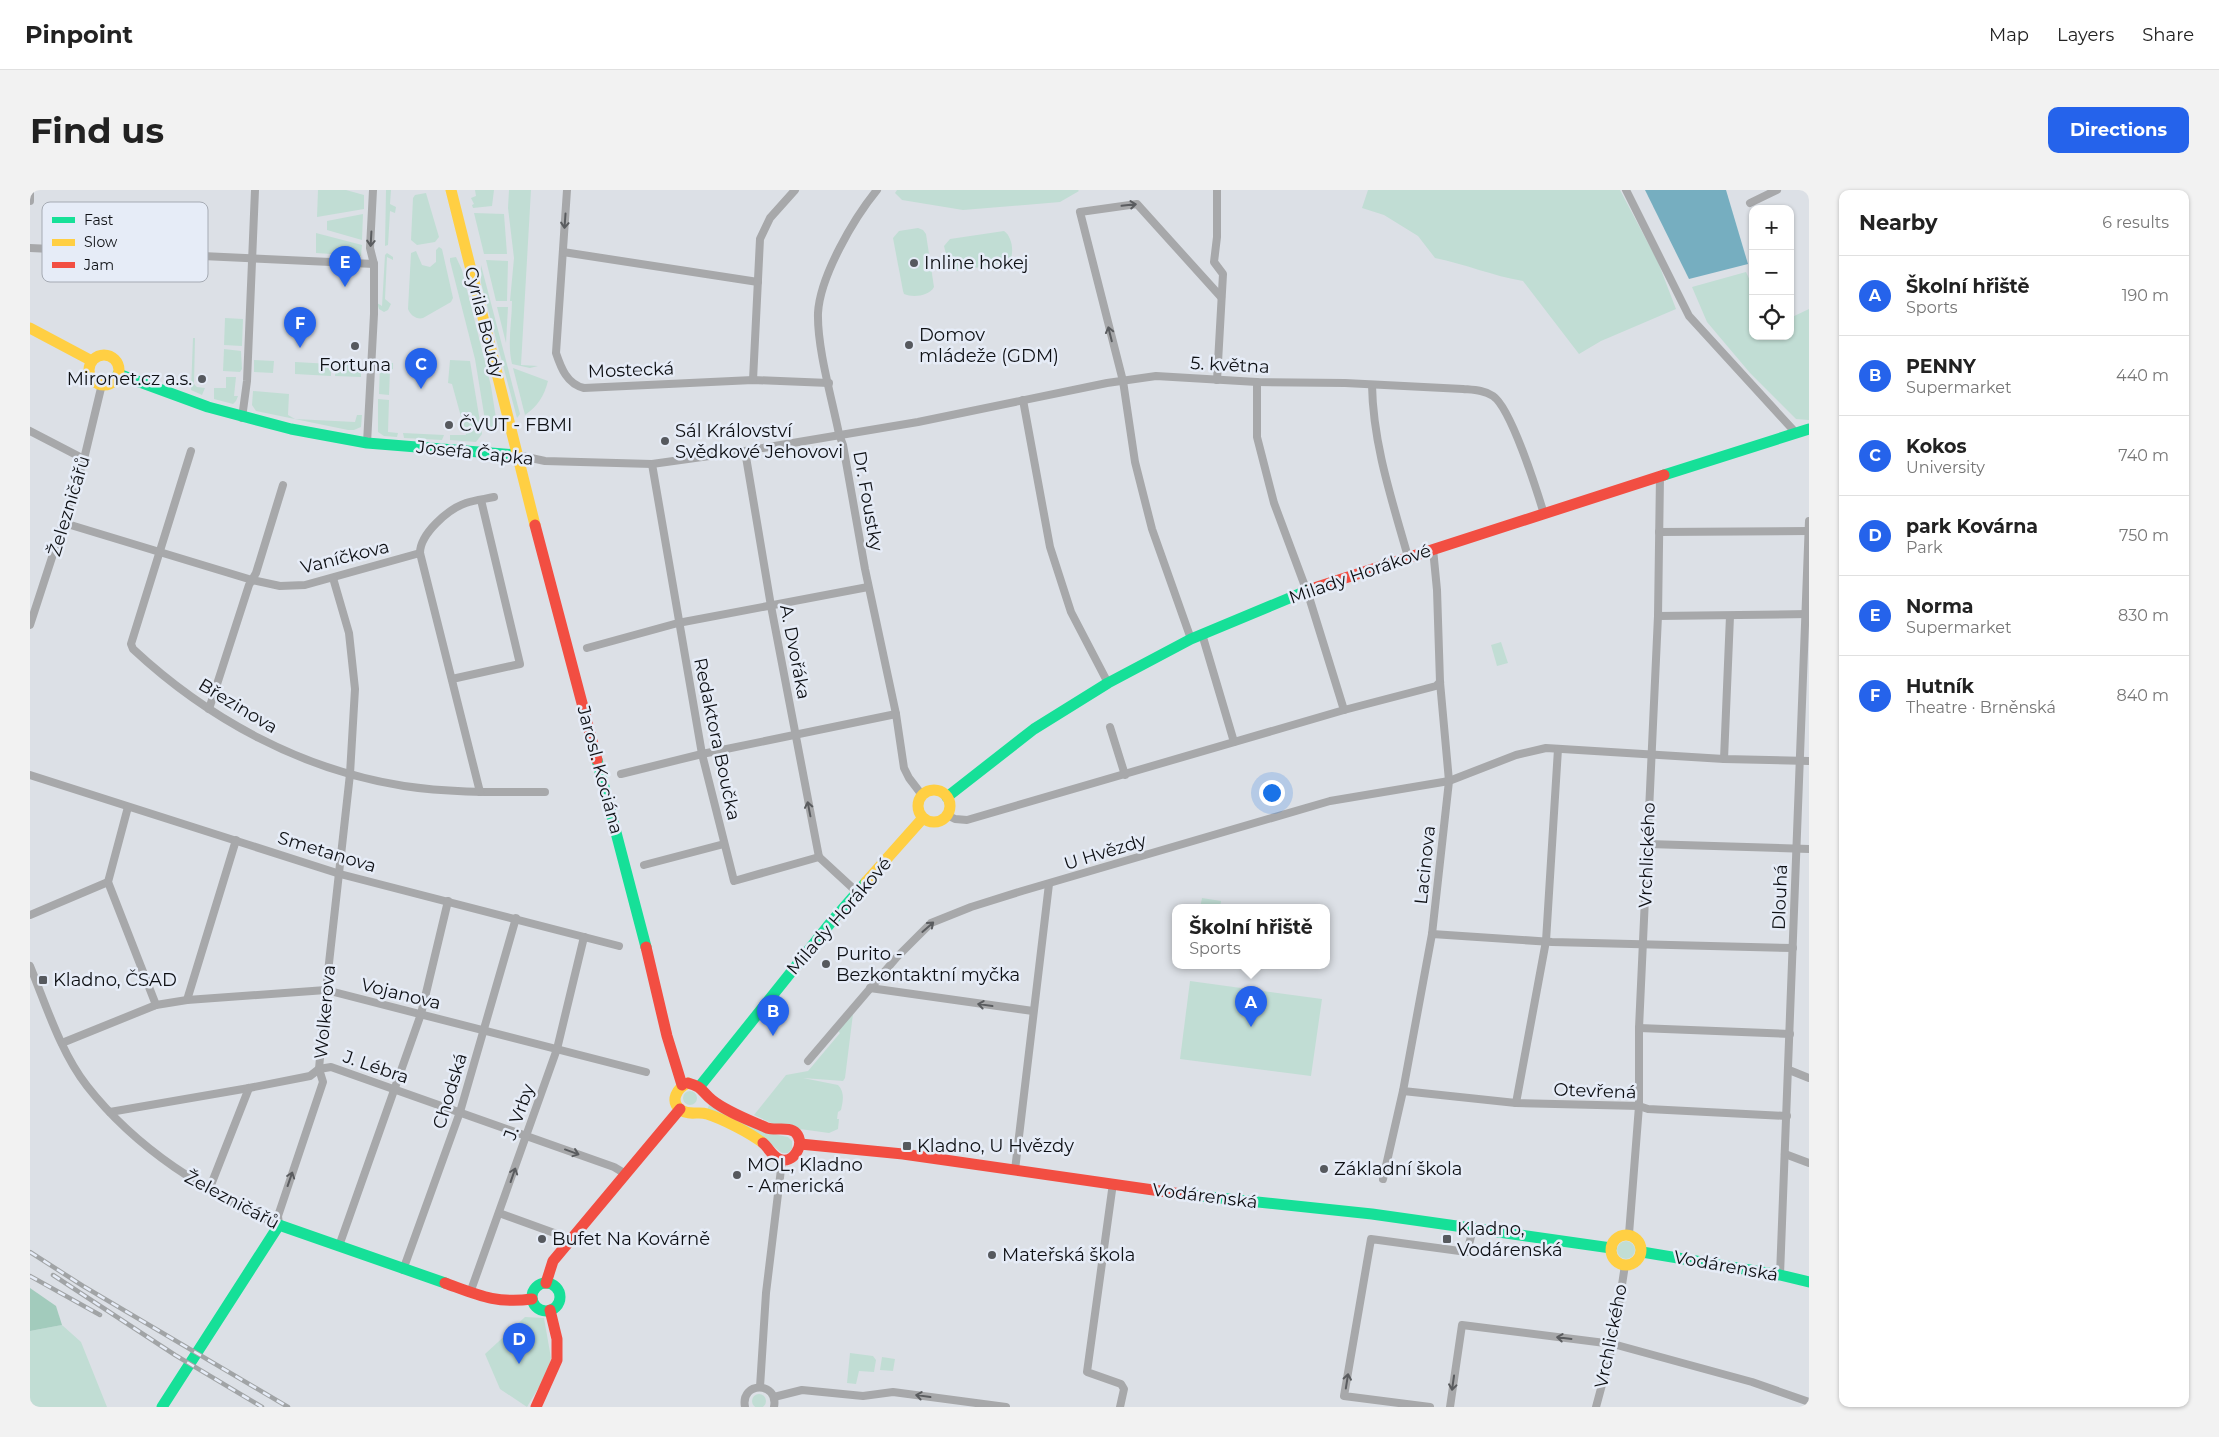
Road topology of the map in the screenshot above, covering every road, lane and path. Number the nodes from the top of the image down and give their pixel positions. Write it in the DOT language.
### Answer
graph roads {
  1 [pos="30,190"];
  2 [pos="255,190"];
  3 [pos="373,190"];
  4 [pos="451,190"];
  5 [pos="567,190"];
  6 [pos="795,190"];
  7 [pos="877,190"];
  8 [pos="1217,190"];
  9 [pos="1626,190"];
  10 [pos="1777,190"];
  11 [pos="30,201"];
  12 [pos="1750,204"];
  13 [pos="563,252"];
  14 [pos="208,257"];
  15 [pos="252,259"];
  16 [pos="374,264"];
  17 [pos="758,282"];
  18 [pos="1220,297"];
  19 [pos="30,328"];
  20 [pos="92,361"];
  21 [pos="118,374"];
  22 [pos="753,380"];
  23 [pos="1217,380"];
  24 [pos="1123,381"];
  25 [pos="1257,382"];
  26 [pos="829,383"];
  27 [pos="102,384"];
  28 [pos="1372,385"];
  29 [pos="1023,400"];
  30 [pos="242,418"];
  31 [pos="1809,430"];
  32 [pos="30,431"];
  33 [pos="1796,433"];
  34 [pos="839,434"];
  35 [pos="367,443"];
  36 [pos="191,451"];
  37 [pos="745,451"];
  38 [pos="517,455"];
  39 [pos="84,459"];
  40 [pos="652,464"];
  41 [pos="1660,476"];
  42 [pos="283,485"];
  43 [pos="494,497"];
  44 [pos="481,500"];
  45 [pos="1544,514"];
  46 [pos="1809,521"];
  47 [pos="64,523"];
  48 [pos="1809,531"];
  49 [pos="1659,532"];
  50 [pos="1433,549"];
  51 [pos="160,552"];
  52 [pos="420,553"];
  53 [pos="1408,557"];
  54 [pos="333,578"];
  55 [pos="252,580"];
  56 [pos="868,587"];
  57 [pos="1306,590"];
  58 [pos="771,606"];
  59 [pos="1808,614"];
  60 [pos="1658,616"];
  61 [pos="1730,616"];
  62 [pos="678,623"];
  63 [pos="30,625"];
  64 [pos="1197,637"];
  65 [pos="587,648"];
  66 [pos="452,679"];
  67 [pos="1440,682"];
  68 [pos="1108,683"];
  69 [pos="209,709"];
  70 [pos="1344,710"];
  71 [pos="896,714"];
  72 [pos="1110,727"];
  73 [pos="795,736"];
  74 [pos="1234,742"];
  75 [pos="1558,749"];
  76 [pos="702,754"];
  77 [pos="1651,755"];
  78 [pos="1724,759"];
  79 [pos="1809,761"];
  80 [pos="1799,762"];
  81 [pos="350,774"];
  82 [pos="621,774"];
  83 [pos="30,775"];
  84 [pos="1124,775"];
  85 [pos="1449,780"];
  86 [pos="480,792"];
  87 [pos="545,792"];
  88 [pos="922,795"];
  89 [pos="947,796"];
  90 [pos="128,807"];
  91 [pos="947,815"];
  92 [pos="923,818"];
  93 [pos="236,840"];
  94 [pos="724,844"];
  95 [pos="1648,844"];
  96 [pos="1809,849"];
  97 [pos="1796,850"];
  98 [pos="819,857"];
  99 [pos="644,865"];
  100 [pos="340,874"];
  101 [pos="108,882"];
  102 [pos="1049,884"];
  103 [pos="857,892"];
  104 [pos="448,901"];
  105 [pos="30,915"];
  106 [pos="516,918"];
  107 [pos="1432,934"];
  108 [pos="584,937"];
  109 [pos="1546,941"];
  110 [pos="1644,944"];
  111 [pos="619,946"];
  112 [pos="1793,948"];
  113 [pos="30,966"];
  114 [pos="870,988"];
  115 [pos="326,990"];
  116 [pos="187,1000"];
  117 [pos="156,1005"];
  118 [pos="1034,1011"];
  119 [pos="421,1014"];
  120 [pos="1639,1028"];
  121 [pos="484,1030"];
  122 [pos="1790,1034"];
  123 [pos="62,1043"];
  124 [pos="557,1049"];
  125 [pos="808,1061"];
  126 [pos="319,1069"];
  127 [pos="1788,1070"];
  128 [pos="646,1072"];
  129 [pos="1809,1078"];
  130 [pos="682,1085"];
  131 [pos="700,1086"];
  132 [pos="249,1088"];
  133 [pos="394,1089"];
  134 [pos="1403,1091"];
  135 [pos="1516,1103"];
  136 [pos="1639,1106"];
  137 [pos="680,1109"];
  138 [pos="110,1112"];
  139 [pos="460,1112"];
  140 [pos="1786,1116"];
  141 [pos="526,1136"];
  142 [pos="800,1144"];
  143 [pos="1785,1154"];
  144 [pos="782,1160"];
  145 [pos="1809,1163"];
  146 [pos="1015,1170"];
  147 [pos="624,1173"];
  148 [pos="1383,1179"];
  149 [pos="1113,1183"];
  150 [pos="209,1190"];
  151 [pos="499,1213"];
  152 [pos="279,1226"];
  153 [pos="1473,1229"];
  154 [pos="1628,1234"];
  155 [pos="569,1241"];
  156 [pos="338,1246"];
  157 [pos="1611,1248"];
  158 [pos="1642,1252"];
  159 [pos="1625,1265"];
  160 [pos="403,1270"];
  161 [pos="1780,1274"];
  162 [pos="1809,1282"];
  163 [pos="546,1283"];
  164 [pos="470,1293"];
  165 [pos="532,1299"];
  166 [pos="550,1310"];
  167 [pos="1612,1344"];
  168 [pos="760,1387"];
  169 [pos="774,1397"];
  170 [pos="1801,1399"];
  171 [pos="1809,1402"];
  172 [pos="162,1407"];
  173 [pos="536,1407"];
  174 [pos="744,1407"];
  175 [pos="774,1407"];
  176 [pos="1006,1407"];
  177 [pos="1120,1407"];
  178 [pos="1430,1407"];
  179 [pos="1450,1407"];
  180 [pos="1596,1407"];
  181 [pos="1798,1407"];
  1 -- 11 [label="street"];
  2 -- 15 [label="street"];
  3 -- 16 [label="street, one-way"];
  4 -- 38 [label="street, Cyrila Boudy"];
  5 -- 13 [label="street, Mostecká, one-way"];
  6 -- 17 [label="street"];
  7 -- 26 [label="street, Dr. Foustky"];
  8 -- 18 [label="street"];
  9 -- 33 [label="street"];
  10 -- 12 [label="street"];
  13 -- 17 [label="street"];
  13 -- 22 [label="street, Mostecká"];
  14 -- 15 [label="street"];
  15 -- 16 [label="street"];
  15 -- 30 [label="street"];
  16 -- 35 [label="street"];
  17 -- 22 [label="street"];
  18 -- 23 [label="street"];
  24 -- 18 [label="street, one-way"];
  19 -- 20 [label="street"];
  20 -- 21 [label="street"];
  20 -- 27 [label="street"];
  21 -- 27 [label="street"];
  21 -- 30 [label="street, Josefa Čapka"];
  22 -- 26 [label="street, Mostecká"];
  23 -- 24 [label="street, 5. května"];
  23 -- 25 [label="street, 5. května"];
  24 -- 29 [label="street, 5. května"];
  24 -- 64 [label="street"];
  25 -- 28 [label="street, 5. května"];
  25 -- 57 [label="street"];
  26 -- 34 [label="street, Dr. Foustky"];
  27 -- 39 [label="street, Železničářů"];
  28 -- 45 [label="street, 5. května"];
  28 -- 53 [label="street"];
  29 -- 34 [label="street, 5. května"];
  29 -- 68 [label="street"];
  30 -- 35 [label="street, Josefa Čapka"];
  31 -- 33 [label="street, Milady Horákové"];
  32 -- 39 [label="street"];
  33 -- 41 [label="street, Milady Horákové"];
  34 -- 37 [label="street, Josefa Čapka"];
  34 -- 56 [label="street, Dr. Foustky"];
  35 -- 38 [label="street, Josefa Čapka"];
  36 -- 51 [label="street, Březinova"];
  37 -- 40 [label="street, Josefa Čapka"];
  37 -- 58 [label="street, A. Dvořáka"];
  38 -- 40 [label="street, Josefa Čapka"];
  38 -- 130 [label="street, Jarosl. Kociána"];
  39 -- 47 [label="street, Železničářů"];
  40 -- 62 [label="street, Redaktora Boučka"];
  41 -- 45 [label="street, Milady Horákové"];
  41 -- 49 [label="street, Vrchlického"];
  42 -- 55 [label="street"];
  43 -- 44 [label="street"];
  44 -- 52 [label="street"];
  44 -- 66 [label="street"];
  45 -- 50 [label="street, Milady Horákové"];
  46 -- 48 [label="street, Dlouhá"];
  47 -- 51 [label="street, Vaníčkova"];
  47 -- 63 [label="street, Železničářů"];
  48 -- 49 [label="street"];
  48 -- 59 [label="street, Dlouhá"];
  49 -- 60 [label="street, Vrchlického"];
  50 -- 53 [label="street, Milady Horákové"];
  50 -- 67 [label="street, Lacinova"];
  51 -- 55 [label="street, Vaníčkova"];
  51 -- 69 [label="street, Březinova"];
  52 -- 54 [label="street, Vaníčkova"];
  52 -- 66 [label="street"];
  53 -- 57 [label="street, Milady Horákové"];
  54 -- 55 [label="street, Vaníčkova"];
  54 -- 81 [label="street, Wolkerova"];
  55 -- 69 [label="street"];
  56 -- 58 [label="street"];
  56 -- 71 [label="street, Dr. Foustky"];
  57 -- 64 [label="street, Milady Horákové"];
  57 -- 70 [label="street"];
  58 -- 62 [label="street"];
  58 -- 73 [label="street, A. Dvořáka"];
  59 -- 61 [label="street"];
  59 -- 80 [label="street, Dlouhá"];
  60 -- 61 [label="street"];
  60 -- 77 [label="street, Vrchlického"];
  61 -- 78 [label="street"];
  62 -- 65 [label="street"];
  62 -- 76 [label="street, Redaktora Boučka"];
  64 -- 68 [label="street, Milady Horákové"];
  64 -- 74 [label="street"];
  66 -- 86 [label="street"];
  67 -- 70 [label="street"];
  67 -- 85 [label="street, Lacinova"];
  68 -- 89 [label="street, Milady Horákové"];
  69 -- 81 [label="street, Březinova"];
  70 -- 74 [label="street"];
  71 -- 73 [label="street"];
  71 -- 88 [label="street, Dr. Foustky"];
  72 -- 84 [label="street"];
  73 -- 76 [label="street"];
  98 -- 73 [label="street, A. Dvořáka, one-way"];
  74 -- 84 [label="street"];
  75 -- 77 [label="street, U Hvězdy"];
  75 -- 85 [label="street, U Hvězdy"];
  75 -- 109 [label="street"];
  76 -- 82 [label="street"];
  76 -- 94 [label="street, Redaktora Boučka"];
  77 -- 78 [label="street, U Hvězdy"];
  77 -- 95 [label="street, Vrchlického"];
  78 -- 80 [label="street, U Hvězdy"];
  79 -- 80 [label="street, U Hvězdy"];
  80 -- 97 [label="street, Dlouhá"];
  81 -- 86 [label="street, Březinova"];
  81 -- 100 [label="street, Wolkerova"];
  83 -- 90 [label="street, Smetanova"];
  84 -- 91 [label="street"];
  85 -- 102 [label="street, U Hvězdy"];
  85 -- 107 [label="street, Lacinova"];
  86 -- 87 [label="street, Březinova"];
  88 -- 89 [label="street"];
  88 -- 92 [label="street"];
  89 -- 91 [label="street"];
  90 -- 93 [label="street, Smetanova"];
  90 -- 101 [label="street"];
  91 -- 92 [label="street"];
  92 -- 103 [label="street, Milady Horákové"];
  93 -- 100 [label="street, Smetanova"];
  93 -- 116 [label="street"];
  94 -- 98 [label="street, Redaktora Boučka"];
  94 -- 99 [label="street"];
  95 -- 97 [label="street"];
  95 -- 110 [label="street, Vrchlického"];
  96 -- 97 [label="street"];
  97 -- 112 [label="street, Dlouhá"];
  98 -- 103 [label="street"];
  100 -- 104 [label="street, Smetanova"];
  100 -- 115 [label="street, Wolkerova"];
  101 -- 105 [label="street"];
  101 -- 117 [label="street"];
  114 -- 102 [label="street, one-way"];
  102 -- 118 [label="street, U Hvězdy"];
  103 -- 131 [label="street, Milady Horákové"];
  104 -- 106 [label="street, Smetanova"];
  104 -- 119 [label="street"];
  106 -- 108 [label="street, Smetanova"];
  106 -- 121 [label="street, Chodská"];
  107 -- 109 [label="street"];
  107 -- 134 [label="street, Lacinova"];
  108 -- 111 [label="street, Smetanova"];
  108 -- 124 [label="street, J. Vrby"];
  109 -- 110 [label="street"];
  109 -- 135 [label="street"];
  110 -- 112 [label="street"];
  110 -- 120 [label="street, Vrchlického"];
  112 -- 122 [label="street, Dlouhá"];
  113 -- 123 [label="street, Železničářů"];
  118 -- 114 [label="street, one-way"];
  114 -- 125 [label="street"];
  115 -- 116 [label="street, Vojanova"];
  115 -- 119 [label="street, Vojanova"];
  115 -- 126 [label="street, Wolkerova"];
  116 -- 117 [label="street, Vojanova"];
  117 -- 123 [label="street, Vojanova"];
  118 -- 146 [label="street, U Hvězdy"];
  119 -- 121 [label="street, Vojanova"];
  119 -- 133 [label="street"];
  120 -- 122 [label="street"];
  120 -- 136 [label="street, Vrchlického"];
  121 -- 124 [label="street, Vojanova"];
  121 -- 139 [label="street, Chodská"];
  122 -- 127 [label="street, Dlouhá"];
  123 -- 138 [label="street, Železničářů"];
  124 -- 128 [label="street, Vojanova"];
  124 -- 141 [label="street, J. Vrby"];
  126 -- 132 [label="street, J. Lébra"];
  126 -- 133 [label="street, J. Lébra"];
  152 -- 126 [label="street, Wolkerova, one-way"];
  127 -- 129 [label="street"];
  127 -- 140 [label="street, Dlouhá"];
  130 -- 131 [label="street"];
  130 -- 137 [label="street"];
  131 -- 142 [label="street"];
  132 -- 138 [label="street, J. Lébra"];
  132 -- 150 [label="street"];
  133 -- 139 [label="street, J. Lébra"];
  133 -- 156 [label="street"];
  134 -- 135 [label="street, Otevřená"];
  134 -- 148 [label="street, Lacinova"];
  135 -- 136 [label="street, Otevřená"];
  136 -- 140 [label="street, Otevřená"];
  136 -- 154 [label="street, Vrchlického"];
  137 -- 144 [label="street"];
  137 -- 147 [label="street"];
  138 -- 150 [label="street, Železničářů"];
  139 -- 141 [label="street, J. Lébra"];
  139 -- 160 [label="street, Chodská"];
  140 -- 143 [label="street, Dlouhá"];
  141 -- 147 [label="street, J. Lébra, one-way"];
  151 -- 141 [label="street, J. Vrby, one-way"];
  142 -- 144 [label="street"];
  142 -- 146 [label="street, Vodárenská"];
  143 -- 145 [label="street"];
  143 -- 161 [label="street, Dlouhá"];
  144 -- 168 [label="street"];
  146 -- 149 [label="street, Vodárenská"];
  147 -- 155 [label="street"];
  149 -- 153 [label="street, Vodárenská"];
  149 -- 177 [label="street"];
  150 -- 152 [label="street, Železničářů"];
  151 -- 155 [label="street"];
  151 -- 164 [label="street, J. Vrby"];
  152 -- 156 [label="street, Železničářů"];
  152 -- 172 [label="street, Wolkerova"];
  153 -- 157 [label="street, Vodárenská"];
  178 -- 153 [label="street, one-way"];
  154 -- 157 [label="street"];
  154 -- 158 [label="street"];
  155 -- 163 [label="street"];
  156 -- 160 [label="street, Železničářů"];
  157 -- 159 [label="street, Vrchlického"];
  158 -- 159 [label="street, Vrchlického"];
  158 -- 161 [label="street, Vodárenská"];
  159 -- 167 [label="street, Vrchlického"];
  160 -- 164 [label="street, Železničářů"];
  161 -- 162 [label="street, Vodárenská"];
  163 -- 165 [label="street"];
  163 -- 166 [label="street"];
  164 -- 165 [label="street, Železničářů"];
  165 -- 166 [label="street"];
  166 -- 173 [label="street"];
  167 -- 170 [label="street"];
  167 -- 179 [label="street, one-way"];
  167 -- 180 [label="street, Vrchlického"];
  168 -- 169 [label="street"];
  168 -- 174 [label="street"];
  169 -- 175 [label="street"];
  176 -- 169 [label="street, one-way"];
  170 -- 171 [label="street"];
  170 -- 181 [label="street"];
}
